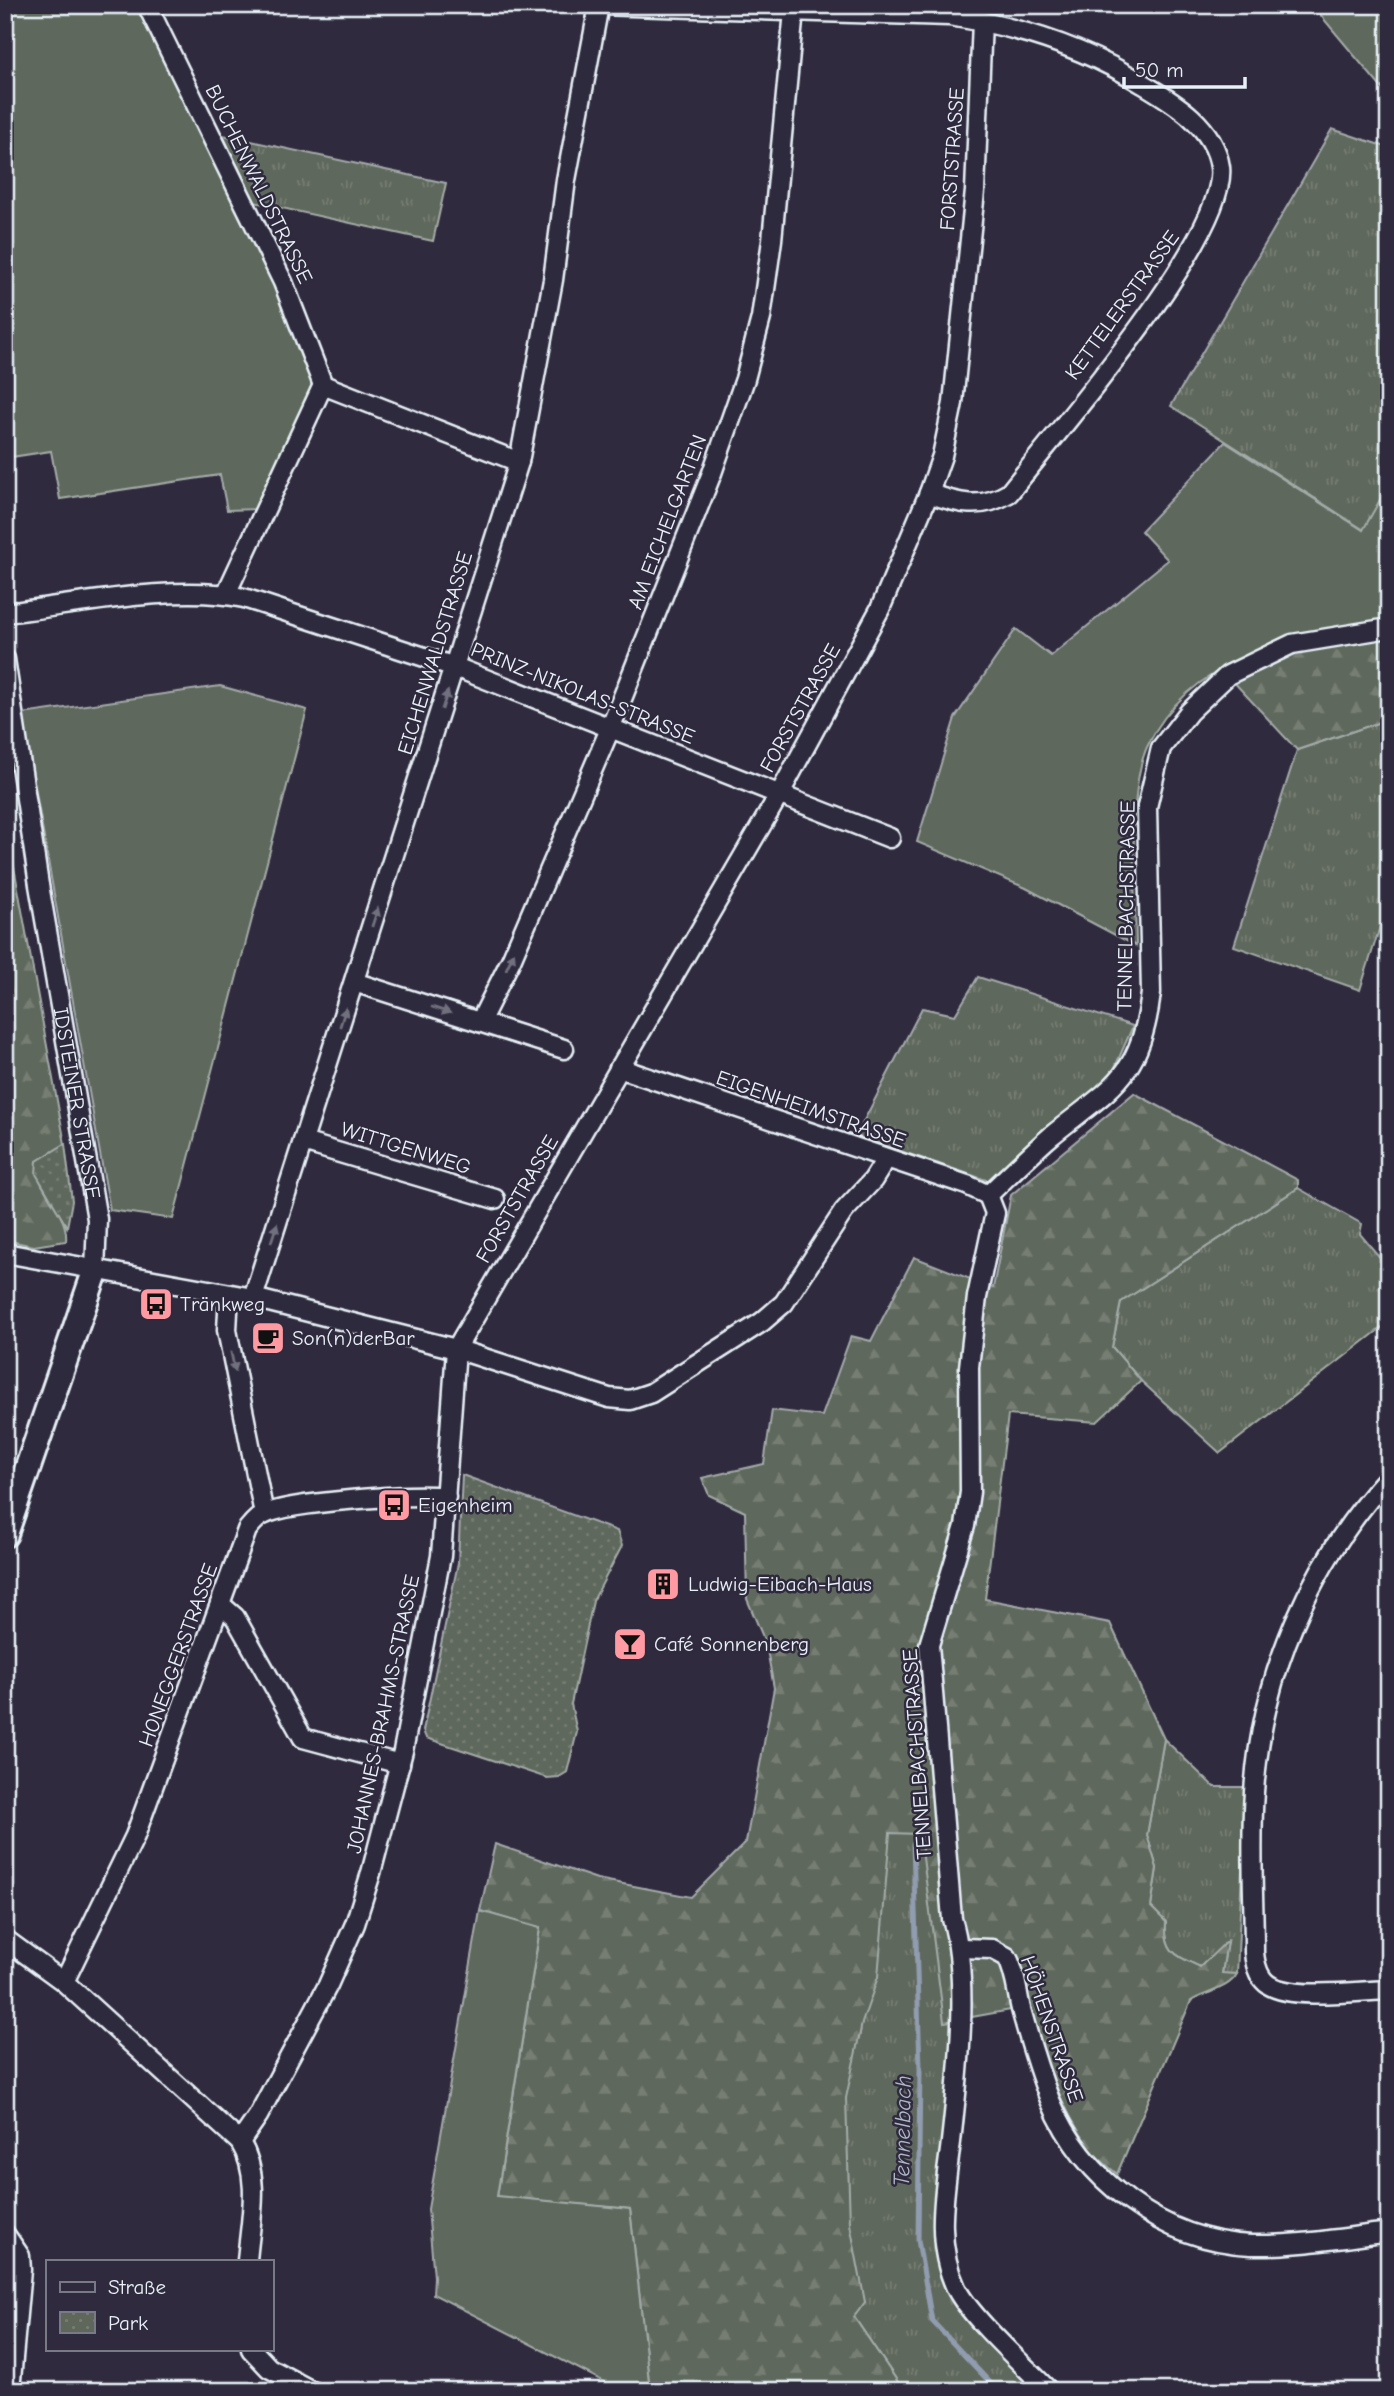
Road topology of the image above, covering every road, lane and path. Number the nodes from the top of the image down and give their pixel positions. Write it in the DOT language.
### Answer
graph roads {
  1 [pos="147,5"];
  2 [pos="599,5"];
  3 [pos="794,11"];
  4 [pos="982,21"];
  5 [pos="323,385"];
  6 [pos="519,462"];
  7 [pos="929,493"];
  8 [pos="226,594"];
  9 [pos="5,613"];
  10 [pos="1389,628"];
  11 [pos="5,659"];
  12 [pos="455,667"];
  13 [pos="610,729"];
  14 [pos="779,794"];
  15 [pos="890,838"];
  16 [pos="354,982"];
  17 [pos="480,1022"];
  18 [pos="564,1049"];
  19 [pos="619,1068"];
  20 [pos="303,1142"];
  21 [pos="886,1159"];
  22 [pos="988,1195"];
  23 [pos="495,1199"];
  24 [pos="5,1253"];
  25 [pos="95,1272"];
  26 [pos="229,1294"];
  27 [pos="253,1298"];
  28 [pos="456,1349"];
  29 [pos="1389,1476"];
  30 [pos="446,1497"];
  31 [pos="264,1514"];
  32 [pos="5,1534"];
  33 [pos="220,1604"];
  34 [pos="400,1764"];
  35 [pos="5,1938"];
  36 [pos="961,1948"];
  37 [pos="64,1982"];
  38 [pos="1389,1990"];
  39 [pos="240,2142"];
  40 [pos="1389,2232"];
  41 [pos="5,2234"];
  42 [pos="247,2260"];
  43 [pos="252,2350"];
  44 [pos="10,2391"];
  45 [pos="312,2391"];
  46 [pos="1049,2391"];
  1 -- 5 [label="street, BUCHENWALDSTRASSE"];
  2 -- 3 [label="street, KETTELERSTRASSE"];
  2 -- 6 [label="street, EICHENWALDSTRASSE"];
  3 -- 4 [label="street, KETTELERSTRASSE"];
  3 -- 13 [label="street, AM EICHELGARTEN"];
  4 -- 7 [label="street, FORSTSTRASSE"];
  4 -- 7 [label="street, KETTELERSTRASSE"];
  5 -- 6 [label="street"];
  5 -- 8 [label="street"];
  6 -- 12 [label="street, EICHENWALDSTRASSE"];
  7 -- 14 [label="street, FORSTSTRASSE"];
  8 -- 9 [label="street, PRINZ-NIKOLAS-STRASSE"];
  8 -- 12 [label="street, PRINZ-NIKOLAS-STRASSE"];
  10 -- 22 [label="street, TENNELBACHSTRASSE"];
  11 -- 25 [label="street, IDSTEINER STRASSE"];
  12 -- 13 [label="street, PRINZ-NIKOLAS-STRASSE"];
  16 -- 12 [label="street, EICHENWALDSTRASSE, one-way"];
  13 -- 14 [label="street, PRINZ-NIKOLAS-STRASSE"];
  17 -- 13 [label="street, AM EICHELGARTEN, one-way"];
  14 -- 15 [label="street, PRINZ-NIKOLAS-STRASSE"];
  14 -- 19 [label="street, FORSTSTRASSE"];
  16 -- 17 [label="street, one-way"];
  20 -- 16 [label="street, EICHENWALDSTRASSE, one-way"];
  17 -- 18 [label="street"];
  19 -- 21 [label="street, EIGENHEIMSTRASSE"];
  19 -- 28 [label="street, FORSTSTRASSE"];
  20 -- 23 [label="street, WITTGENWEG"];
  27 -- 20 [label="street, EICHENWALDSTRASSE, one-way"];
  21 -- 22 [label="street, EIGENHEIMSTRASSE"];
  21 -- 28 [label="street"];
  22 -- 36 [label="street, TENNELBACHSTRASSE"];
  24 -- 25 [label="street"];
  25 -- 26 [label="street"];
  25 -- 32 [label="street, IDSTEINER STRASSE"];
  26 -- 27 [label="street"];
  26 -- 31 [label="street, one-way"];
  27 -- 28 [label="street"];
  28 -- 30 [label="street, JOHANNES-BRAHMS-STRASSE"];
  29 -- 38 [label="street"];
  30 -- 31 [label="street"];
  30 -- 34 [label="street, JOHANNES-BRAHMS-STRASSE"];
  31 -- 33 [label="street, HONEGGERSTRASSE"];
  33 -- 34 [label="street"];
  33 -- 37 [label="street, HONEGGERSTRASSE"];
  34 -- 39 [label="street, JOHANNES-BRAHMS-STRASSE"];
  35 -- 37 [label="street"];
  36 -- 40 [label="street, HÖHENSTRASSE"];
  36 -- 46 [label="street, TENNELBACHSTRASSE"];
  37 -- 39 [label="street"];
  39 -- 42 [label="street"];
  41 -- 44 [label="street"];
  43 -- 45 [label="street"];
}
